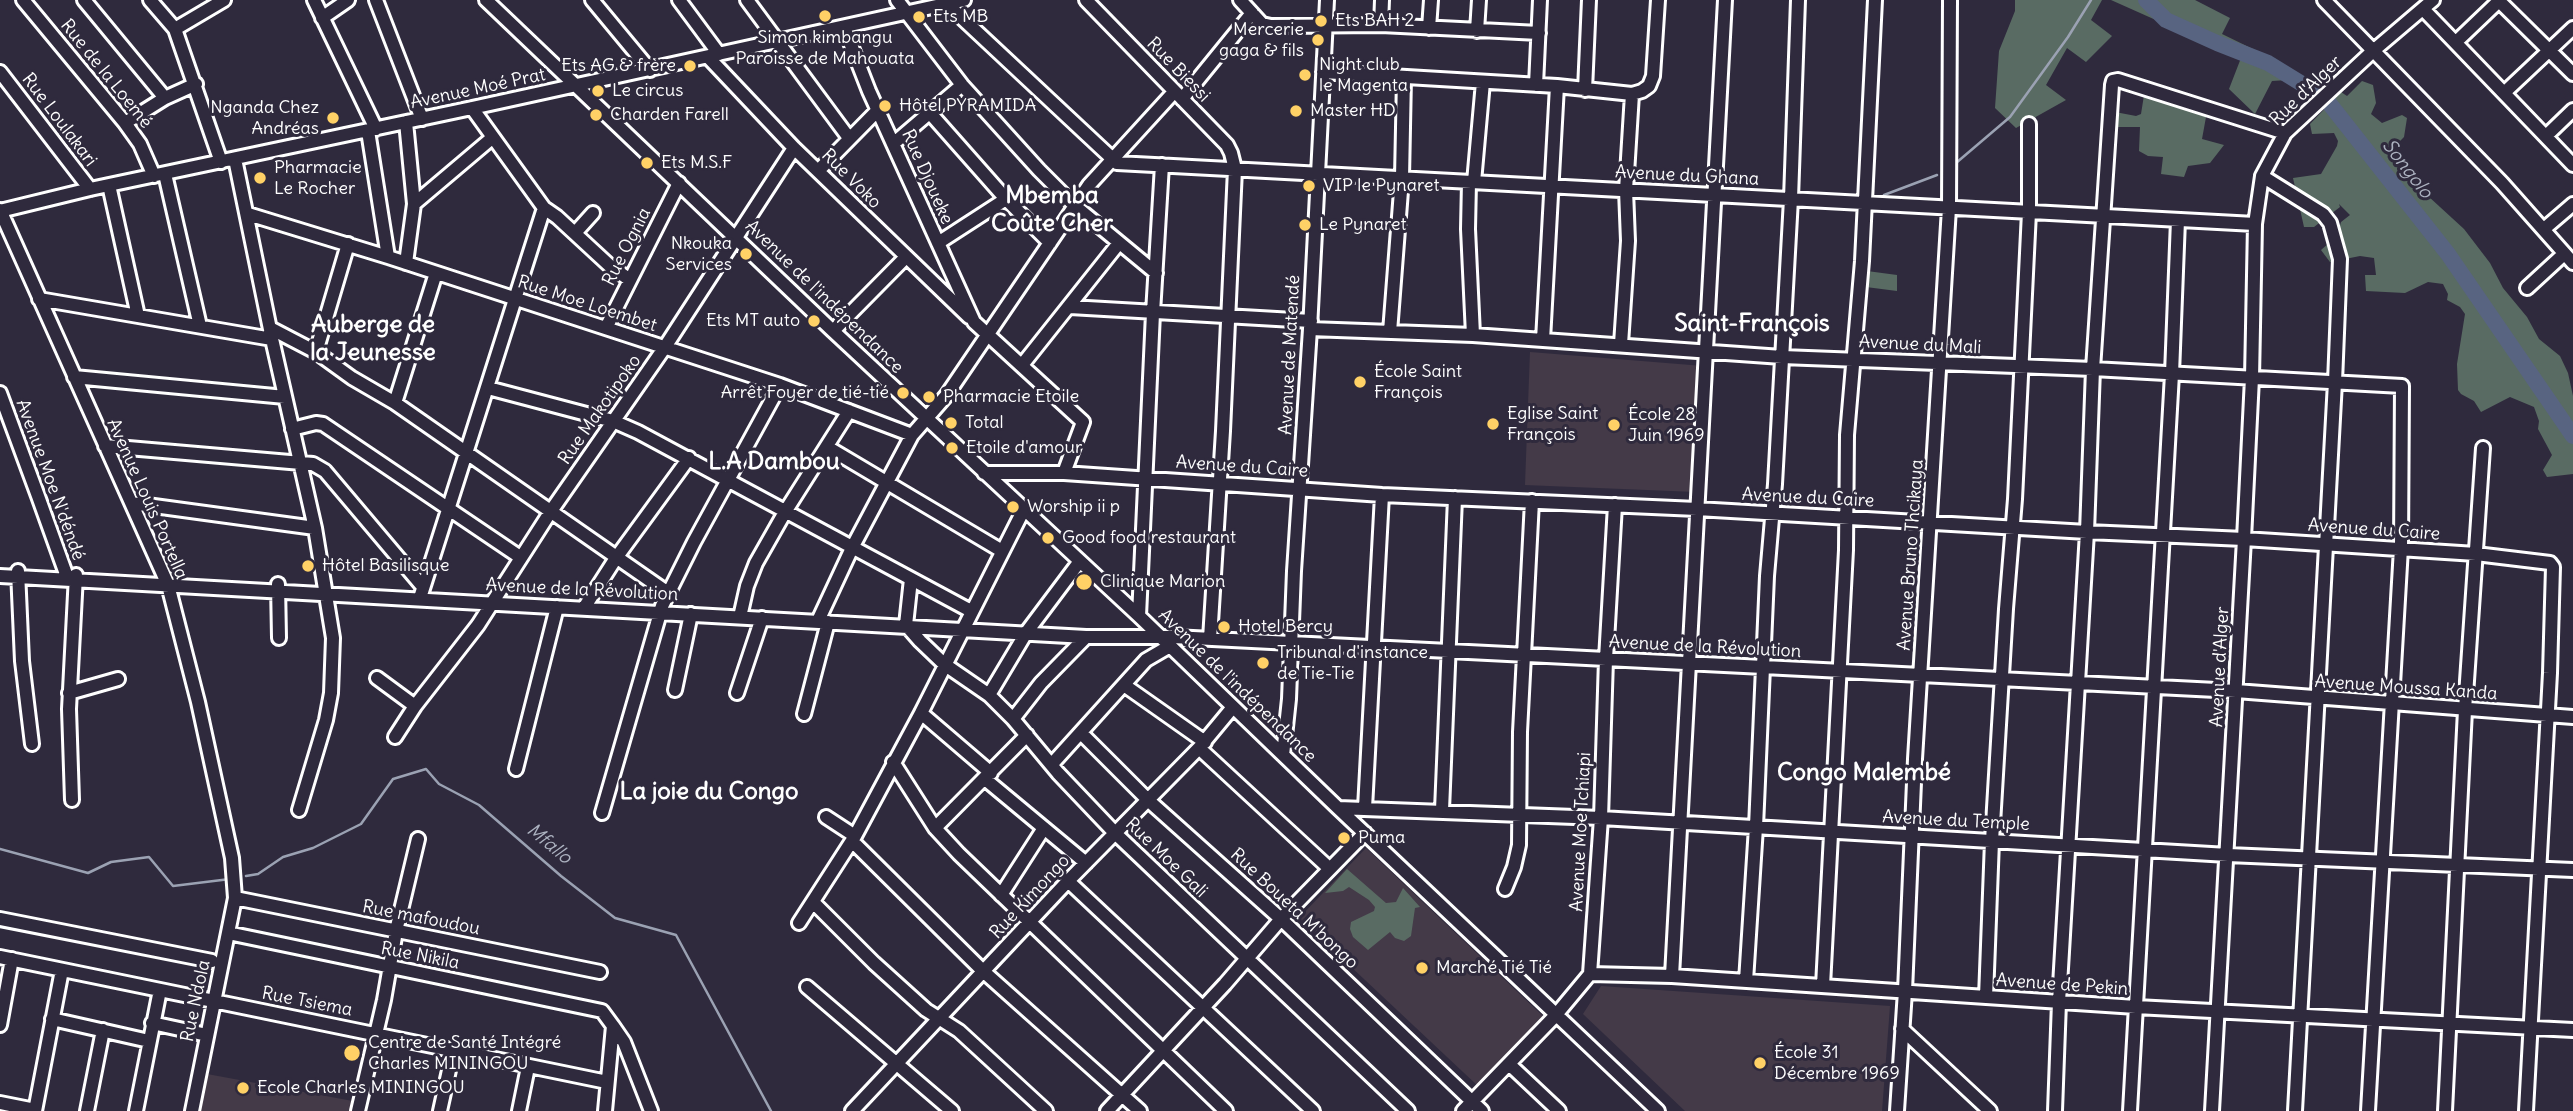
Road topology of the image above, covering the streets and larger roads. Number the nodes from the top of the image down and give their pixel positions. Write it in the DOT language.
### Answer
graph roads {
  1 [pos="23,0"];
  2 [pos="84,0"];
  3 [pos="150,0"];
  4 [pos="224,0"];
  5 [pos="314,0"];
  6 [pos="348,0"];
  7 [pos="376,0"];
  8 [pos="486,0"];
  9 [pos="592,0"];
  10 [pos="679,0"];
  11 [pos="747,0"];
  12 [pos="897,0"];
  13 [pos="964,0"];
  14 [pos="1086,0"];
  15 [pos="1240,0"];
  16 [pos="1327,0"];
  17 [pos="1382,0"];
  18 [pos="1431,0"];
  19 [pos="1479,0"];
  20 [pos="1540,0"];
  21 [pos="1589,0"];
  22 [pos="1654,0"];
  23 [pos="1724,0"];
  24 [pos="1798,0"];
  25 [pos="1875,0"];
  26 [pos="1950,0"];
  27 [pos="2433,0"];
  28 [pos="2499,1"];
  29 [pos="2330,2"];
  30 [pos="947,4"];
  31 [pos="2423,9"];
  32 [pos="908,13"];
  33 [pos="1252,13"];
  34 [pos="322,18"];
  35 [pos="1381,25"];
  36 [pos="844,27"];
  37 [pos="1325,27"];
  38 [pos="1429,28"];
  39 [pos="2573,28"];
  40 [pos="175,29"];
  41 [pos="1477,32"];
  42 [pos="1539,33"];
  43 [pos="779,41"];
  44 [pos="2456,42"];
  45 [pos="2550,50"];
  46 [pos="2373,51"];
  47 [pos="714,55"];
  48 [pos="650,70"];
  49 [pos="0,72"];
  50 [pos="1323,72"];
  51 [pos="2573,74"];
  52 [pos="1405,77"];
  53 [pos="1483,82"];
  54 [pos="196,84"];
  55 [pos="577,85"];
  56 [pos="962,85"];
  57 [pos="1536,85"];
  58 [pos="1557,86"];
  59 [pos="1585,90"];
  60 [pos="2505,92"];
  61 [pos="1632,94"];
  62 [pos="1178,96"];
  63 [pos="165,98"];
  64 [pos="471,108"];
  65 [pos="878,110"];
  66 [pos="2573,110"];
  67 [pos="930,114"];
  68 [pos="422,119"];
  69 [pos="406,122"];
  70 [pos="125,123"];
  71 [pos="2029,124"];
  72 [pos="372,130"];
  73 [pos="2285,133"];
  74 [pos="2546,136"];
  75 [pos="492,138"];
  76 [pos="849,138"];
  77 [pos="893,144"];
  78 [pos="794,148"];
  79 [pos="235,159"];
  80 [pos="1115,160"];
  81 [pos="221,162"];
  82 [pos="1162,165"];
  83 [pos="2573,165"];
  84 [pos="1235,169"];
  85 [pos="819,170"];
  86 [pos="1318,174"];
  87 [pos="159,175"];
  88 [pos="2262,176"];
  89 [pos="1402,178"];
  90 [pos="1472,182"];
  91 [pos="679,183"];
  92 [pos="109,185"];
  93 [pos="1551,186"];
  94 [pos="90,189"];
  95 [pos="1626,190"];
  96 [pos="1714,195"];
  97 [pos="1006,199"];
  98 [pos="1791,199"];
  99 [pos="1866,203"];
  100 [pos="414,204"];
  101 [pos="2573,204"];
  102 [pos="1075,206"];
  103 [pos="544,208"];
  104 [pos="1949,208"];
  105 [pos="0,210"];
  106 [pos="2029,212"];
  107 [pos="593,213"];
  108 [pos="248,214"];
  109 [pos="2104,216"];
  110 [pos="2178,220"];
  111 [pos="2255,224"];
  112 [pos="2544,229"];
  113 [pos="575,233"];
  114 [pos="736,237"];
  115 [pos="938,243"];
  116 [pos="1050,243"];
  117 [pos="1119,243"];
  118 [pos="348,244"];
  119 [pos="388,257"];
  120 [pos="905,258"];
  121 [pos="2569,258"];
  122 [pos="406,263"];
  123 [pos="436,273"];
  124 [pos="1156,273"];
  125 [pos="630,280"];
  126 [pos="2527,288"];
  127 [pos="38,299"];
  128 [pos="516,299"];
  129 [pos="1070,307"];
  130 [pos="1153,313"];
  131 [pos="138,316"];
  132 [pos="1228,318"];
  133 [pos="974,322"];
  134 [pos="1311,325"];
  135 [pos="200,326"];
  136 [pos="606,328"];
  137 [pos="833,331"];
  138 [pos="1390,332"];
  139 [pos="271,333"];
  140 [pos="988,335"];
  141 [pos="1473,335"];
  142 [pos="1543,340"];
  143 [pos="1621,344"];
  144 [pos="665,347"];
  145 [pos="316,352"];
  146 [pos="1706,352"];
  147 [pos="1782,357"];
  148 [pos="1853,359"];
  149 [pos="1940,363"];
  150 [pos="1022,365"];
  151 [pos="2020,368"];
  152 [pos="2093,369"];
  153 [pos="2172,374"];
  154 [pos="74,377"];
  155 [pos="2252,378"];
  156 [pos="2335,382"];
  157 [pos="780,385"];
  158 [pos="488,388"];
  159 [pos="0,393"];
  160 [pos="285,397"];
  161 [pos="395,403"];
  162 [pos="849,411"];
  163 [pos="926,417"];
  164 [pos="613,421"];
  165 [pos="292,429"];
  166 [pos="912,435"];
  167 [pos="105,446"];
  168 [pos="827,447"];
  169 [pos="2483,448"];
  170 [pos="466,451"];
  171 [pos="689,458"];
  172 [pos="301,463"];
  173 [pos="984,473"];
  174 [pos="1064,473"];
  175 [pos="1145,478"];
  176 [pos="727,480"];
  177 [pos="1219,482"];
  178 [pos="888,484"];
  179 [pos="1300,489"];
  180 [pos="1382,495"];
  181 [pos="1455,498"];
  182 [pos="1532,501"];
  183 [pos="132,503"];
  184 [pos="1615,505"];
  185 [pos="448,508"];
  186 [pos="1024,509"];
  187 [pos="1697,509"];
  188 [pos="551,511"];
  189 [pos="785,512"];
  190 [pos="1771,514"];
  191 [pos="1845,519"];
  192 [pos="1931,522"];
  193 [pos="316,527"];
  194 [pos="2012,527"];
  195 [pos="2087,532"];
  196 [pos="2162,535"];
  197 [pos="2244,539"];
  198 [pos="2326,544"];
  199 [pos="852,548"];
  200 [pos="2401,548"];
  201 [pos="1002,551"];
  202 [pos="2476,554"];
  203 [pos="520,557"];
  204 [pos="616,558"];
  205 [pos="1080,561"];
  206 [pos="0,570"];
  207 [pos="18,574"];
  208 [pos="0,576"];
  209 [pos="71,577"];
  210 [pos="911,579"];
  211 [pos="167,582"];
  212 [pos="278,587"];
  213 [pos="326,590"];
  214 [pos="422,593"];
  215 [pos="668,593"];
  216 [pos="494,600"];
  217 [pos="585,605"];
  218 [pos="557,607"];
  219 [pos="662,610"];
  220 [pos="971,611"];
  221 [pos="691,614"];
  222 [pos="740,614"];
  223 [pos="1139,616"];
  224 [pos="762,618"];
  225 [pos="822,619"];
  226 [pos="906,622"];
  227 [pos="963,626"];
  228 [pos="1028,630"];
  229 [pos="1086,637"];
  230 [pos="279,638"];
  231 [pos="1165,638"];
  232 [pos="1210,639"];
  233 [pos="1292,643"];
  234 [pos="1375,647"];
  235 [pos="1448,651"];
  236 [pos="1525,655"];
  237 [pos="1606,659"];
  238 [pos="1688,663"];
  239 [pos="944,664"];
  240 [pos="1763,667"];
  241 [pos="1839,671"];
  242 [pos="1921,675"];
  243 [pos="377,678"];
  244 [pos="118,679"];
  245 [pos="2003,680"];
  246 [pos="2079,683"];
  247 [pos="1124,685"];
  248 [pos="2153,687"];
  249 [pos="676,691"];
  250 [pos="2236,691"];
  251 [pos="69,693"];
  252 [pos="737,693"];
  253 [pos="989,695"];
  254 [pos="2318,699"];
  255 [pos="2391,704"];
  256 [pos="415,706"];
  257 [pos="1233,707"];
  258 [pos="2465,710"];
  259 [pos="921,713"];
  260 [pos="804,714"];
  261 [pos="2546,715"];
  262 [pos="2573,718"];
  263 [pos="1013,719"];
  264 [pos="1082,733"];
  265 [pos="1027,735"];
  266 [pos="395,737"];
  267 [pos="32,744"];
  268 [pos="1202,745"];
  269 [pos="1283,755"];
  270 [pos="893,762"];
  271 [pos="1052,764"];
  272 [pos="516,769"];
  273 [pos="988,776"];
  274 [pos="72,800"];
  275 [pos="1149,801"];
  276 [pos="1338,808"];
  277 [pos="1365,808"];
  278 [pos="299,810"];
  279 [pos="1442,810"];
  280 [pos="602,813"];
  281 [pos="1520,814"];
  282 [pos="825,817"];
  283 [pos="1601,818"];
  284 [pos="1679,823"];
  285 [pos="1756,827"];
  286 [pos="936,828"];
  287 [pos="1044,828"];
  288 [pos="1830,832"];
  289 [pos="1365,833"];
  290 [pos="1116,834"];
  291 [pos="1912,836"];
  292 [pos="418,838"];
  293 [pos="853,838"];
  294 [pos="1993,841"];
  295 [pos="2068,845"];
  296 [pos="2144,850"];
  297 [pos="2228,855"];
  298 [pos="2308,857"];
  299 [pos="2384,862"];
  300 [pos="1086,863"];
  301 [pos="2459,865"];
  302 [pos="2539,867"];
  303 [pos="1330,869"];
  304 [pos="2573,870"];
  305 [pos="1068,881"];
  306 [pos="1505,889"];
  307 [pos="1001,895"];
  308 [pos="235,898"];
  309 [pos="813,902"];
  310 [pos="0,919"];
  311 [pos="1281,919"];
  312 [pos="799,923"];
  313 [pos="1031,923"];
  314 [pos="396,930"];
  315 [pos="228,933"];
  316 [pos="6,958"];
  317 [pos="1247,958"];
  318 [pos="212,961"];
  319 [pos="390,968"];
  320 [pos="62,970"];
  321 [pos="983,971"];
  322 [pos="600,972"];
  323 [pos="1590,974"];
  324 [pos="1672,976"];
  325 [pos="1745,981"];
  326 [pos="1823,986"];
  327 [pos="807,987"];
  328 [pos="160,990"];
  329 [pos="1905,991"];
  330 [pos="1986,997"];
  331 [pos="214,1002"];
  332 [pos="2059,1002"];
  333 [pos="1201,1007"];
  334 [pos="2136,1007"];
  335 [pos="2219,1009"];
  336 [pos="2301,1015"];
  337 [pos="1555,1016"];
  338 [pos="52,1019"];
  339 [pos="941,1020"];
  340 [pos="2375,1020"];
  341 [pos="152,1023"];
  342 [pos="2450,1024"];
  343 [pos="0,1025"];
  344 [pos="613,1026"];
  345 [pos="2531,1028"];
  346 [pos="1902,1029"];
  347 [pos="103,1030"];
  348 [pos="2573,1030"];
  349 [pos="376,1034"];
  350 [pos="207,1035"];
  351 [pos="149,1041"];
  352 [pos="1163,1050"];
  353 [pos="453,1052"];
  354 [pos="898,1064"];
  355 [pos="1509,1064"];
  356 [pos="528,1067"];
  357 [pos="607,1082"];
  358 [pos="1122,1094"];
  359 [pos="1473,1101"];
  360 [pos="0,1104"];
  361 [pos="35,1111"];
  362 [pos="87,1111"];
  363 [pos="136,1111"];
  364 [pos="191,1111"];
  365 [pos="358,1111"];
  366 [pos="440,1111"];
  367 [pos="519,1111"];
  368 [pos="605,1111"];
  369 [pos="651,1111"];
  370 [pos="852,1111"];
  371 [pos="952,1111"];
  372 [pos="1046,1111"];
  373 [pos="1107,1111"];
  374 [pos="1140,1111"];
  375 [pos="1226,1111"];
  376 [pos="1312,1111"];
  377 [pos="1408,1111"];
  378 [pos="1463,1111"];
  379 [pos="1482,1111"];
  380 [pos="1559,1111"];
  381 [pos="1658,1111"];
  382 [pos="1896,1111"];
  383 [pos="1990,1111"];
  384 [pos="2056,1111"];
  385 [pos="2130,1111"];
  386 [pos="2212,1111"];
  387 [pos="2295,1111"];
  388 [pos="2368,1111"];
  389 [pos="2445,1111"];
  390 [pos="2526,1111"];
  1 -- 70 [label="street, Rue de la Loemé"];
  2 -- 63 [label="street"];
  3 -- 40 [label="street"];
  4 -- 40 [label="street"];
  5 -- 34 [label="street"];
  6 -- 34 [label="street"];
  7 -- 68 [label="street"];
  8 -- 55 [label="street"];
  9 -- 48 [label="street"];
  10 -- 47 [label="street, Rue Voko"];
  11 -- 43 [label="street"];
  12 -- 32 [label="street"];
  13 -- 30 [label="street, Avenue Moé Prat"];
  14 -- 62 [label="street, Rue Biessi"];
  15 -- 33 [label="street"];
  16 -- 37 [label="street, Avenue de Matendé"];
  17 -- 35 [label="street"];
  18 -- 38 [label="street"];
  19 -- 41 [label="street"];
  20 -- 42 [label="street"];
  21 -- 59 [label="street"];
  22 -- 61 [label="street"];
  23 -- 96 [label="street"];
  24 -- 98 [label="street"];
  25 -- 99 [label="street"];
  26 -- 104 [label="street, Avenue Bruno Thcikaya"];
  27 -- 31 [label="street, Rue d'Alger"];
  28 -- 44 [label="street"];
  28 -- 45 [label="street"];
  29 -- 46 [label="street"];
  30 -- 32 [label="street, Avenue Moé Prat"];
  30 -- 80 [label="street"];
  31 -- 44 [label="street"];
  31 -- 46 [label="street, Rue d'Alger"];
  32 -- 36 [label="street, Avenue Moé Prat"];
  32 -- 56 [label="street"];
  33 -- 37 [label="street"];
  33 -- 62 [label="street"];
  34 -- 72 [label="street"];
  35 -- 37 [label="street"];
  35 -- 38 [label="street"];
  36 -- 43 [label="street, Avenue Moé Prat"];
  36 -- 65 [label="street, Rue Djoueke"];
  37 -- 50 [label="street, Avenue de Matendé"];
  38 -- 41 [label="street"];
  39 -- 45 [label="street"];
  40 -- 54 [label="street"];
  41 -- 42 [label="street"];
  42 -- 57 [label="street"];
  43 -- 47 [label="street, Avenue Moé Prat"];
  43 -- 76 [label="street"];
  44 -- 60 [label="street"];
  45 -- 51 [label="street"];
  45 -- 60 [label="street"];
  46 -- 73 [label="street, Rue d'Alger"];
  46 -- 112 [label="street"];
  47 -- 48 [label="street, Avenue Moé Prat"];
  47 -- 78 [label="street, Rue Voko"];
  48 -- 55 [label="street, Avenue Moé Prat"];
  49 -- 94 [label="street, Rue Loulakari"];
  50 -- 52 [label="street"];
  50 -- 86 [label="street, Avenue de Matendé"];
  52 -- 53 [label="street"];
  52 -- 89 [label="street"];
  53 -- 57 [label="street"];
  53 -- 90 [label="street"];
  54 -- 63 [label="street"];
  54 -- 81 [label="street"];
  55 -- 64 [label="street, Avenue Moé Prat"];
  55 -- 91 [label="street, Avenue de l'indépendance"];
  56 -- 67 [label="street"];
  56 -- 102 [label="street"];
  57 -- 58 [label="street"];
  58 -- 59 [label="street"];
  58 -- 93 [label="street"];
  59 -- 61 [label="street"];
  60 -- 74 [label="street"];
  61 -- 95 [label="street"];
  62 -- 80 [label="street"];
  62 -- 84 [label="street, Rue Biessi"];
  63 -- 70 [label="street"];
  64 -- 68 [label="street, Avenue Moé Prat"];
  64 -- 75 [label="street"];
  65 -- 76 [label="street"];
  65 -- 77 [label="street, Rue Djoueke"];
  66 -- 74 [label="street"];
  67 -- 77 [label="street"];
  67 -- 97 [label="street"];
  68 -- 69 [label="street, Avenue Moé Prat"];
  69 -- 72 [label="street, Avenue Moé Prat"];
  69 -- 100 [label="street"];
  70 -- 87 [label="street, Rue de la Loemé"];
  71 -- 106 [label="street"];
  72 -- 79 [label="street, Avenue Moé Prat"];
  72 -- 119 [label="street"];
  73 -- 88 [label="street, Rue d'Alger"];
  73 -- 109 [label="street"];
  74 -- 83 [label="street"];
  75 -- 100 [label="street"];
  75 -- 103 [label="street"];
  76 -- 85 [label="street"];
  77 -- 115 [label="street, Rue Djoueke"];
  78 -- 85 [label="street, Rue Voko"];
  78 -- 114 [label="street, Rue Makotipoko"];
  79 -- 81 [label="street, Avenue Moé Prat"];
  79 -- 108 [label="street"];
  80 -- 82 [label="street, Avenue du Ghana"];
  80 -- 102 [label="street"];
  81 -- 87 [label="street, Avenue Moé Prat"];
  82 -- 84 [label="street, Avenue du Ghana"];
  82 -- 124 [label="street"];
  84 -- 86 [label="street, Avenue du Ghana"];
  84 -- 132 [label="street"];
  85 -- 120 [label="street, Rue Voko"];
  86 -- 89 [label="street, Avenue du Ghana"];
  86 -- 134 [label="street, Avenue de Matendé"];
  87 -- 92 [label="street, Avenue Moé Prat"];
  87 -- 135 [label="street, Rue de la Loemé"];
  88 -- 111 [label="street, Rue d'Alger"];
  88 -- 156 [label="street"];
  89 -- 90 [label="street, Avenue du Ghana"];
  89 -- 138 [label="street"];
  90 -- 93 [label="street, Avenue du Ghana"];
  90 -- 141 [label="street"];
  91 -- 114 [label="street, Avenue de l'indépendance"];
  91 -- 125 [label="street, Rue Ognia"];
  92 -- 94 [label="street, Avenue Moé Prat"];
  92 -- 131 [label="street"];
  93 -- 95 [label="street, Avenue du Ghana"];
  93 -- 142 [label="street"];
  94 -- 105 [label="street, Avenue Moé Prat"];
  95 -- 96 [label="street, Avenue du Ghana"];
  95 -- 143 [label="street"];
  96 -- 98 [label="street, Avenue du Ghana"];
  96 -- 146 [label="street"];
  97 -- 115 [label="street"];
  97 -- 116 [label="street"];
  98 -- 99 [label="street, Avenue du Ghana"];
  98 -- 147 [label="street"];
  99 -- 104 [label="street, Avenue du Ghana"];
  99 -- 148 [label="street"];
  100 -- 122 [label="street"];
  101 -- 112 [label="street"];
  102 -- 116 [label="street"];
  102 -- 117 [label="street"];
  103 -- 113 [label="street"];
  103 -- 128 [label="street"];
  104 -- 106 [label="street, Avenue du Ghana"];
  104 -- 149 [label="street, Avenue Bruno Thcikaya"];
  105 -- 127 [label="street, Avenue Louis Portella"];
  106 -- 109 [label="street, Avenue du Ghana"];
  106 -- 151 [label="street"];
  107 -- 113 [label="street"];
  108 -- 118 [label="street, Rue Moe Loembet"];
  108 -- 139 [label="street"];
  109 -- 110 [label="street, Avenue du Ghana"];
  109 -- 152 [label="street"];
  110 -- 111 [label="street, Avenue du Ghana"];
  110 -- 153 [label="street"];
  111 -- 155 [label="street, Avenue d'Alger"];
  112 -- 121 [label="street"];
  113 -- 125 [label="street"];
  114 -- 137 [label="street, Avenue de l'indépendance"];
  114 -- 144 [label="street, Rue Makotipoko"];
  115 -- 133 [label="street, Rue Djoueke"];
  116 -- 140 [label="street"];
  117 -- 124 [label="street"];
  117 -- 129 [label="street"];
  118 -- 119 [label="street, Rue Moe Loembet"];
  118 -- 145 [label="street"];
  119 -- 122 [label="street, Rue Moe Loembet"];
  120 -- 133 [label="street, Rue Voko"];
  120 -- 137 [label="street"];
  121 -- 126 [label="street"];
  122 -- 123 [label="street, Rue Moe Loembet"];
  123 -- 128 [label="street, Rue Moe Loembet"];
  123 -- 161 [label="street"];
  124 -- 130 [label="street"];
  125 -- 136 [label="street, Rue Ognia"];
  127 -- 131 [label="street"];
  127 -- 154 [label="street, Avenue Louis Portella"];
  128 -- 136 [label="street, Rue Moe Loembet"];
  128 -- 158 [label="street"];
  129 -- 130 [label="street, Avenue du Mali"];
  129 -- 150 [label="street"];
  130 -- 132 [label="street, Avenue du Mali"];
  130 -- 175 [label="street"];
  131 -- 135 [label="street"];
  132 -- 134 [label="street, Avenue du Mali"];
  132 -- 177 [label="street"];
  133 -- 140 [label="street, Rue Djoueke"];
  134 -- 138 [label="street, Avenue du Mali"];
  134 -- 179 [label="street, Avenue de Matendé"];
  135 -- 139 [label="street"];
  136 -- 144 [label="street, Rue Moe Loembet"];
  137 -- 163 [label="street, Avenue de l'indépendance"];
  138 -- 141 [label="street, Avenue du Mali"];
  139 -- 145 [label="street"];
  139 -- 160 [label="street"];
  140 -- 150 [label="street, Rue Djoueke"];
  140 -- 163 [label="street"];
  141 -- 142 [label="street, Avenue du Mali"];
  142 -- 143 [label="street, Avenue du Mali"];
  143 -- 146 [label="street, Avenue du Mali"];
  144 -- 157 [label="street, Rue Moe Loembet"];
  144 -- 164 [label="street, Rue Makotipoko"];
  145 -- 161 [label="street"];
  146 -- 147 [label="street, Avenue du Mali"];
  146 -- 187 [label="street"];
  147 -- 148 [label="street, Avenue du Mali"];
  147 -- 190 [label="street"];
  148 -- 149 [label="street, Avenue du Mali"];
  148 -- 191 [label="street"];
  149 -- 151 [label="street, Avenue du Mali"];
  149 -- 192 [label="street, Avenue Bruno Thcikaya"];
  150 -- 174 [label="street, Rue Djoueke"];
  151 -- 152 [label="street, Avenue du Mali"];
  151 -- 194 [label="street"];
  152 -- 153 [label="street, Avenue du Mali"];
  152 -- 195 [label="street"];
  153 -- 155 [label="street, Avenue du Mali"];
  153 -- 196 [label="street"];
  154 -- 160 [label="street"];
  154 -- 167 [label="street, Avenue Louis Portella"];
  155 -- 156 [label="street, Avenue du Mali"];
  155 -- 197 [label="street, Avenue d'Alger"];
  156 -- 198 [label="street"];
  156 -- 200 [label="street, Avenue du Mali"];
  157 -- 162 [label="street, Rue Moe Loembet"];
  157 -- 176 [label="street"];
  158 -- 164 [label="street"];
  158 -- 170 [label="street"];
  159 -- 209 [label="street, Avenue Moe N'déndé"];
  160 -- 165 [label="street"];
  161 -- 170 [label="street"];
  162 -- 166 [label="street, Rue Moe Loembet"];
  162 -- 168 [label="street"];
  163 -- 166 [label="street"];
  163 -- 173 [label="street, Avenue de l'indépendance"];
  164 -- 171 [label="street"];
  164 -- 188 [label="street, Rue Makotipoko"];
  165 -- 172 [label="street"];
  165 -- 185 [label="street"];
  166 -- 178 [label="street"];
  167 -- 172 [label="street"];
  167 -- 183 [label="street, Avenue Louis Portella"];
  168 -- 178 [label="street"];
  168 -- 189 [label="street"];
  169 -- 202 [label="street"];
  170 -- 185 [label="street"];
  170 -- 188 [label="street"];
  171 -- 176 [label="street"];
  171 -- 204 [label="street"];
  172 -- 193 [label="street"];
  172 -- 214 [label="street"];
  173 -- 174 [label="street, Avenue du Caire"];
  173 -- 186 [label="street, Avenue de l'indépendance"];
  174 -- 175 [label="street, Avenue du Caire"];
  175 -- 177 [label="street, Avenue du Caire"];
  175 -- 223 [label="street"];
  176 -- 189 [label="street"];
  176 -- 215 [label="street"];
  177 -- 179 [label="street, Avenue du Caire"];
  177 -- 232 [label="street"];
  178 -- 199 [label="street"];
  178 -- 201 [label="street"];
  179 -- 180 [label="street, Avenue du Caire"];
  179 -- 233 [label="street, Avenue de Matendé"];
  180 -- 181 [label="street, Avenue du Caire"];
  180 -- 234 [label="street"];
  181 -- 182 [label="street, Avenue du Caire"];
  181 -- 235 [label="street"];
  182 -- 184 [label="street, Avenue du Caire"];
  182 -- 236 [label="street"];
  183 -- 193 [label="street"];
  183 -- 211 [label="street, Avenue Louis Portella"];
  184 -- 187 [label="street, Avenue du Caire"];
  184 -- 237 [label="street, Avenue Moe Tchiapi"];
  185 -- 203 [label="street"];
  185 -- 214 [label="street"];
  186 -- 201 [label="street"];
  186 -- 205 [label="street, Avenue de l'indépendance"];
  187 -- 190 [label="street, Avenue du Caire"];
  187 -- 238 [label="street"];
  188 -- 203 [label="street, Rue Makotipoko"];
  188 -- 204 [label="street"];
  189 -- 199 [label="street"];
  189 -- 222 [label="street"];
  190 -- 191 [label="street, Avenue du Caire"];
  190 -- 240 [label="street"];
  191 -- 192 [label="street, Avenue du Caire"];
  191 -- 241 [label="street"];
  192 -- 194 [label="street, Avenue du Caire"];
  192 -- 242 [label="street, Avenue Bruno Thcikaya"];
  193 -- 213 [label="street"];
  194 -- 195 [label="street, Avenue du Caire"];
  194 -- 245 [label="street"];
  195 -- 196 [label="street, Avenue du Caire"];
  195 -- 246 [label="street"];
  196 -- 197 [label="street, Avenue du Caire"];
  196 -- 248 [label="street"];
  197 -- 198 [label="street, Avenue du Caire"];
  197 -- 250 [label="street, Avenue d'Alger"];
  198 -- 200 [label="street, Avenue du Caire"];
  198 -- 254 [label="street"];
  199 -- 210 [label="street"];
  199 -- 225 [label="street"];
  200 -- 202 [label="street, Avenue du Caire"];
  200 -- 255 [label="street"];
  201 -- 220 [label="street"];
  202 -- 258 [label="street"];
  202 -- 261 [label="street, Avenue du Caire"];
  203 -- 216 [label="street, Rue Makotipoko"];
  204 -- 215 [label="street"];
  204 -- 217 [label="street"];
  205 -- 223 [label="street, Avenue de l'indépendance"];
  205 -- 228 [label="street"];
  206 -- 207 [label="street, Avenue de la Révolution"];
  207 -- 208 [label="street, Avenue de la Révolution"];
  207 -- 209 [label="street, Avenue de la Révolution"];
  207 -- 267 [label="street"];
  209 -- 211 [label="street, Avenue de la Révolution"];
  209 -- 251 [label="street, Avenue Moe N'déndé"];
  210 -- 220 [label="street"];
  210 -- 226 [label="street"];
  211 -- 212 [label="street, Avenue de la Révolution"];
  211 -- 308 [label="street, Avenue Louis Portella"];
  212 -- 213 [label="street, Avenue de la Révolution"];
  212 -- 230 [label="street"];
  213 -- 214 [label="street, Avenue de la Révolution"];
  213 -- 278 [label="street"];
  214 -- 216 [label="street, Avenue de la Révolution"];
  215 -- 219 [label="street"];
  216 -- 217 [label="street, Avenue de la Révolution"];
  216 -- 218 [label="street, Avenue de la Révolution"];
  216 -- 256 [label="street, Rue Makotipoko"];
  217 -- 218 [label="street, Avenue de la Révolution"];
  217 -- 219 [label="street, Avenue de la Révolution"];
  218 -- 272 [label="street"];
  219 -- 221 [label="street, Avenue de la Révolution"];
  219 -- 222 [label="street, Avenue de la Révolution"];
  219 -- 280 [label="street"];
  220 -- 227 [label="street"];
  221 -- 222 [label="street, Avenue de la Révolution"];
  221 -- 249 [label="street"];
  222 -- 224 [label="street, Avenue de la Révolution"];
  222 -- 225 [label="street, Avenue de la Révolution"];
  223 -- 231 [label="street, Avenue de l'indépendance"];
  224 -- 225 [label="street, Avenue de la Révolution"];
  224 -- 252 [label="street"];
  225 -- 226 [label="street, Avenue de la Révolution"];
  225 -- 260 [label="street"];
  226 -- 227 [label="street, Avenue de la Révolution"];
  226 -- 239 [label="street, Rue Moe Gali"];
  227 -- 228 [label="street, Avenue de la Révolution"];
  227 -- 239 [label="street"];
  228 -- 229 [label="street, Avenue de la Révolution"];
  228 -- 231 [label="street, Avenue de la Révolution"];
  228 -- 253 [label="street"];
  229 -- 231 [label="street, Avenue de la Révolution"];
  229 -- 263 [label="street"];
  231 -- 232 [label="street, Avenue de la Révolution"];
  231 -- 247 [label="street"];
  231 -- 257 [label="street, Avenue de l'indépendance"];
  232 -- 233 [label="street, Avenue de la Révolution"];
  233 -- 234 [label="street, Avenue de la Révolution"];
  233 -- 269 [label="street, Avenue de Matendé"];
  234 -- 235 [label="street, Avenue de la Révolution"];
  234 -- 277 [label="street"];
  235 -- 236 [label="street, Avenue de la Révolution"];
  235 -- 279 [label="street"];
  236 -- 237 [label="street, Avenue de la Révolution"];
  236 -- 281 [label="street"];
  237 -- 238 [label="street, Avenue de la Révolution"];
  237 -- 283 [label="street, Avenue Moe Tchiapi"];
  238 -- 240 [label="street, Avenue de la Révolution"];
  238 -- 284 [label="street"];
  239 -- 253 [label="street, Rue Moe Gali"];
  239 -- 259 [label="street"];
  240 -- 241 [label="street, Avenue de la Révolution"];
  240 -- 285 [label="street"];
  241 -- 242 [label="street, Avenue de la Révolution"];
  241 -- 288 [label="street"];
  242 -- 245 [label="street, Avenue de la Révolution"];
  242 -- 291 [label="street, Avenue Bruno Thcikaya"];
  243 -- 256 [label="street"];
  244 -- 251 [label="street"];
  245 -- 246 [label="street, Avenue de la Révolution"];
  245 -- 294 [label="street"];
  246 -- 248 [label="street, Avenue de la Révolution"];
  246 -- 295 [label="street"];
  247 -- 264 [label="street"];
  247 -- 268 [label="street"];
  248 -- 250 [label="street, Avenue de la Révolution"];
  248 -- 296 [label="street"];
  250 -- 254 [label="street, Avenue Moussa Kanda"];
  250 -- 297 [label="street, Avenue d'Alger"];
  251 -- 274 [label="street, Avenue Moe N'déndé"];
  253 -- 263 [label="street, Rue Moe Gali"];
  254 -- 255 [label="street, Avenue Moussa Kanda"];
  254 -- 298 [label="street"];
  255 -- 258 [label="street, Avenue Moussa Kanda"];
  255 -- 299 [label="street"];
  256 -- 266 [label="street, Rue Makotipoko"];
  257 -- 268 [label="street, Rue Kimongo"];
  257 -- 269 [label="street, Avenue de l'indépendance"];
  258 -- 261 [label="street, Avenue Moussa Kanda"];
  258 -- 301 [label="street"];
  259 -- 270 [label="street"];
  259 -- 273 [label="street"];
  261 -- 262 [label="street, Avenue Moussa Kanda"];
  261 -- 302 [label="street"];
  263 -- 265 [label="street, Rue Moe Gali"];
  264 -- 271 [label="street"];
  264 -- 275 [label="street, Rue Boueta M'bongo"];
  265 -- 271 [label="street, Rue Moe Gali"];
  265 -- 273 [label="street"];
  268 -- 275 [label="street, Rue Kimongo"];
  268 -- 303 [label="street"];
  269 -- 276 [label="street, Avenue de l'indépendance"];
  270 -- 286 [label="street"];
  270 -- 293 [label="street"];
  271 -- 290 [label="street, Rue Moe Gali"];
  273 -- 286 [label="street"];
  273 -- 287 [label="street"];
  275 -- 290 [label="street, Rue Kimongo"];
  275 -- 311 [label="street, Rue Boueta M'bongo"];
  276 -- 277 [label="street, Avenue du Temple"];
  276 -- 289 [label="street, Avenue de l'indépendance"];
  277 -- 279 [label="street, Avenue du Temple"];
  279 -- 281 [label="street, Avenue du Temple"];
  281 -- 283 [label="street, Avenue du Temple"];
  281 -- 306 [label="street"];
  282 -- 293 [label="street"];
  283 -- 284 [label="street, Avenue du Temple"];
  283 -- 323 [label="street, Avenue Moe Tchiapi"];
  284 -- 285 [label="street, Avenue du Temple"];
  284 -- 324 [label="street"];
  285 -- 288 [label="street, Avenue du Temple"];
  285 -- 325 [label="street"];
  286 -- 307 [label="street"];
  287 -- 300 [label="street"];
  287 -- 307 [label="street"];
  288 -- 291 [label="street, Avenue du Temple"];
  288 -- 326 [label="street"];
  289 -- 303 [label="street"];
  289 -- 337 [label="street, Avenue de l'indépendance"];
  290 -- 300 [label="street, Rue Kimongo"];
  290 -- 317 [label="street, Rue Moe Gali"];
  291 -- 294 [label="street, Avenue du Temple"];
  291 -- 329 [label="street, Avenue Bruno Thcikaya"];
  292 -- 314 [label="street"];
  293 -- 309 [label="street"];
  293 -- 321 [label="street"];
  294 -- 295 [label="street, Avenue du Temple"];
  294 -- 330 [label="street"];
  295 -- 296 [label="street, Avenue du Temple"];
  295 -- 332 [label="street"];
  296 -- 297 [label="street, Avenue du Temple"];
  296 -- 334 [label="street"];
  297 -- 298 [label="street, Avenue du Temple"];
  297 -- 335 [label="street, Avenue d'Alger"];
  298 -- 299 [label="street, Avenue du Temple"];
  298 -- 336 [label="street"];
  299 -- 301 [label="street, Avenue du Temple"];
  299 -- 340 [label="street"];
  300 -- 305 [label="street, Rue Kimongo"];
  301 -- 302 [label="street, Avenue du Temple"];
  301 -- 342 [label="street"];
  302 -- 304 [label="street, Avenue du Temple"];
  302 -- 345 [label="street"];
  303 -- 311 [label="street"];
  305 -- 313 [label="street, Rue Kimongo"];
  305 -- 333 [label="street"];
  307 -- 313 [label="street"];
  308 -- 314 [label="street, Rue mafoudou"];
  308 -- 315 [label="street, Rue Ndola"];
  309 -- 312 [label="street"];
  309 -- 339 [label="street"];
  310 -- 318 [label="street"];
  311 -- 317 [label="street"];
  311 -- 359 [label="street, Rue Boueta M'bongo"];
  313 -- 321 [label="street, Rue Kimongo"];
  313 -- 352 [label="street"];
  314 -- 319 [label="street"];
  314 -- 322 [label="street, Rue mafoudou"];
  315 -- 319 [label="street, Rue Nikila"];
  315 -- 331 [label="street, Rue Ndola"];
  316 -- 320 [label="street, Rue Tsiema"];
  316 -- 343 [label="street"];
  317 -- 333 [label="street"];
  317 -- 377 [label="street, Rue Moe Gali"];
  319 -- 344 [label="street, Rue Nikila"];
  319 -- 349 [label="street"];
  320 -- 328 [label="street, Rue Tsiema"];
  320 -- 338 [label="street"];
  321 -- 339 [label="street, Rue Kimongo"];
  321 -- 358 [label="street"];
  323 -- 324 [label="street, Avenue de Pekin"];
  323 -- 337 [label="street"];
  324 -- 325 [label="street, Avenue de Pekin"];
  325 -- 326 [label="street, Avenue de Pekin"];
  326 -- 329 [label="street, Avenue de Pekin"];
  327 -- 354 [label="street"];
  328 -- 331 [label="street, Rue Tsiema"];
  328 -- 341 [label="street"];
  329 -- 330 [label="street, Avenue de Pekin"];
  329 -- 346 [label="street, Avenue Bruno Thcikaya"];
  330 -- 332 [label="street, Avenue de Pekin"];
  331 -- 349 [label="street, Rue Tsiema"];
  331 -- 350 [label="street, Rue Ndola"];
  332 -- 334 [label="street, Avenue de Pekin"];
  332 -- 384 [label="street"];
  333 -- 352 [label="street"];
  333 -- 376 [label="street"];
  334 -- 335 [label="street, Avenue de Pekin"];
  334 -- 385 [label="street"];
  335 -- 336 [label="street, Avenue de Pekin"];
  335 -- 386 [label="street, Avenue d'Alger"];
  336 -- 340 [label="street, Avenue de Pekin"];
  336 -- 387 [label="street"];
  337 -- 355 [label="street"];
  337 -- 381 [label="street, Avenue de l'indépendance"];
  338 -- 347 [label="street"];
  338 -- 361 [label="street"];
  339 -- 354 [label="street, Rue Kimongo"];
  339 -- 372 [label="street"];
  340 -- 342 [label="street, Avenue de Pekin"];
  340 -- 388 [label="street"];
  341 -- 350 [label="street"];
  341 -- 351 [label="street"];
  342 -- 345 [label="street, Avenue de Pekin"];
  342 -- 389 [label="street"];
  344 -- 357 [label="street"];
  344 -- 369 [label="street"];
  345 -- 348 [label="street, Avenue de Pekin"];
  345 -- 390 [label="street"];
  346 -- 382 [label="street, Avenue Bruno Thcikaya"];
  346 -- 383 [label="street"];
  347 -- 351 [label="street"];
  347 -- 362 [label="street"];
  349 -- 353 [label="street, Rue Tsiema"];
  349 -- 365 [label="street"];
  350 -- 364 [label="street, Rue Ndola"];
  351 -- 363 [label="street"];
  352 -- 358 [label="street"];
  352 -- 375 [label="street"];
  353 -- 356 [label="street, Rue Tsiema"];
  353 -- 366 [label="street"];
  354 -- 370 [label="street, Rue Kimongo"];
  354 -- 371 [label="street"];
  355 -- 359 [label="street"];
  355 -- 380 [label="street"];
  356 -- 357 [label="street, Rue Tsiema"];
  356 -- 367 [label="street"];
  357 -- 368 [label="street"];
  358 -- 373 [label="street"];
  358 -- 374 [label="street"];
  359 -- 378 [label="street"];
  359 -- 379 [label="street, Rue Boueta M'bongo"];
  360 -- 361 [label="street"];
}
